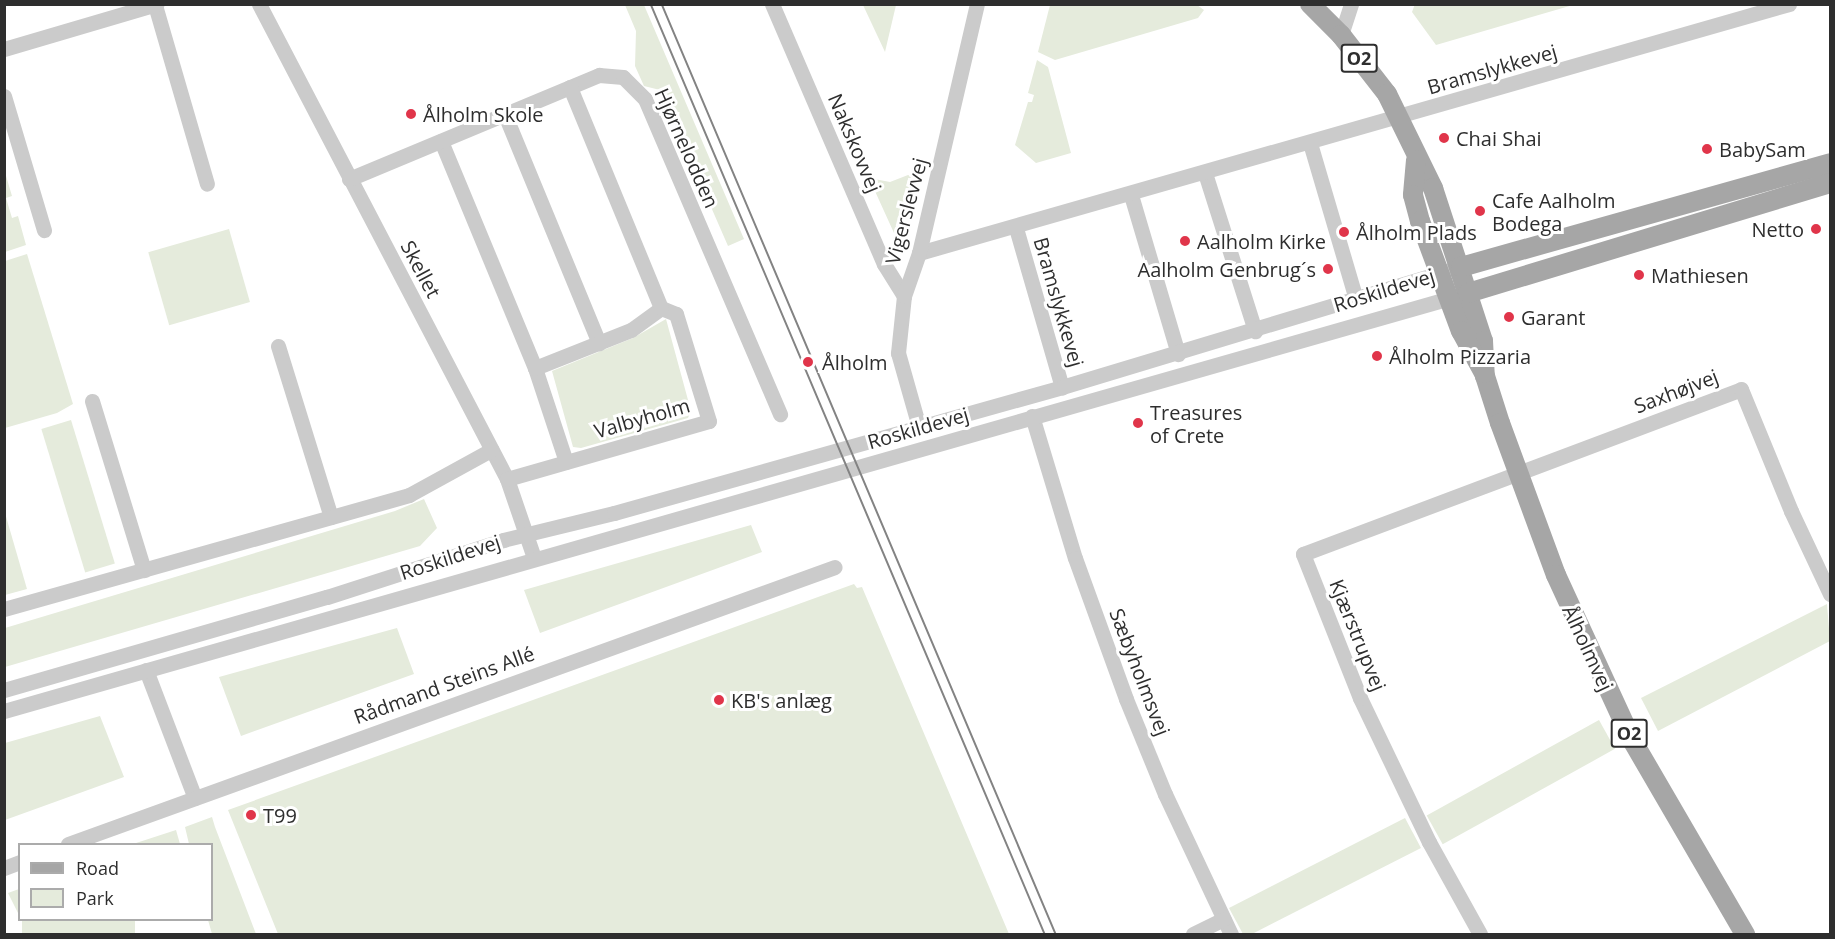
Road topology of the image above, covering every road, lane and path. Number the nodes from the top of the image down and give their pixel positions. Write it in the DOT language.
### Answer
graph roads {
  1 [pos="259,4"];
  2 [pos="772,4"];
  3 [pos="977,4"];
  4 [pos="1310,4"];
  5 [pos="1351,4"];
  6 [pos="1790,4"];
  7 [pos="156,5"];
  8 [pos="1341,35"];
  9 [pos="4,49"];
  10 [pos="570,87"];
  11 [pos="4,96"];
  12 [pos="505,115"];
  13 [pos="1399,117"];
  14 [pos="441,141"];
  15 [pos="1310,143"];
  16 [pos="1416,160"];
  17 [pos="1830,163"];
  18 [pos="1205,173"];
  19 [pos="349,179"];
  20 [pos="1830,183"];
  21 [pos="207,184"];
  22 [pos="1131,195"];
  23 [pos="1016,228"];
  24 [pos="44,230"];
  25 [pos="919,253"];
  26 [pos="1461,267"];
  27 [pos="1439,273"];
  28 [pos="1468,293"];
  29 [pos="904,296"];
  30 [pos="1356,299"];
  31 [pos="1448,299"];
  32 [pos="661,308"];
  33 [pos="1255,331"];
  34 [pos="599,343"];
  35 [pos="278,346"];
  36 [pos="1178,354"];
  37 [pos="535,368"];
  38 [pos="1485,376"];
  39 [pos="1062,387"];
  40 [pos="92,401"];
  41 [pos="780,414"];
  42 [pos="1032,416"];
  43 [pos="920,427"];
  44 [pos="491,450"];
  45 [pos="566,462"];
  46 [pos="1517,474"];
  47 [pos="507,479"];
  48 [pos="331,517"];
  49 [pos="527,533"];
  50 [pos="534,558"];
  51 [pos="835,567"];
  52 [pos="144,570"];
  53 [pos="1830,594"];
  54 [pos="4,609"];
  55 [pos="146,670"];
  56 [pos="4,690"];
  57 [pos="4,711"];
  58 [pos="195,798"];
  59 [pos="71,843"];
  60 [pos="1224,919"];
  61 [pos="1193,934"];
  62 [pos="1232,934"];
  63 [pos="1480,934"];
  64 [pos="1745,934"];
  1 -- 19 [label="street, Skellet"];
  2 -- 29 [label="street, Nakskovvej"];
  3 -- 25 [label="street, Vigerslevvej"];
  4 -- 8 [label="main road, Ålholmvej / O2"];
  5 -- 8 [label="street"];
  6 -- 13 [label="street, Bramslykkevej"];
  7 -- 9 [label="street"];
  7 -- 21 [label="street"];
  8 -- 13 [label="main road, Ålholmvej / O2"];
  10 -- 12 [label="street, Hjørnelodden"];
  10 -- 32 [label="street, Valbyholm"];
  10 -- 41 [label="street, Hjørnelodden"];
  11 -- 24 [label="street"];
  12 -- 14 [label="street, Hjørnelodden"];
  12 -- 34 [label="street"];
  13 -- 15 [label="street, Bramslykkevej"];
  13 -- 16 [label="main road, Ålholmvej / O2"];
  14 -- 19 [label="street, Hjørnelodden"];
  14 -- 37 [label="street"];
  15 -- 18 [label="street, Bramslykkevej"];
  15 -- 30 [label="street"];
  16 -- 26 [label="main road, Ålholmvej / O2"];
  16 -- 27 [label="main road, Ålholmvej / O2"];
  17 -- 26 [label="main road, Roskildevej"];
  18 -- 22 [label="street, Bramslykkevej"];
  18 -- 33 [label="street"];
  19 -- 44 [label="street, Skellet"];
  20 -- 28 [label="main road, Roskildevej"];
  22 -- 23 [label="street, Bramslykkevej"];
  22 -- 36 [label="street"];
  23 -- 25 [label="street, Bramslykkevej"];
  23 -- 39 [label="street, Bramslykkevej"];
  25 -- 29 [label="street, Vigerslevvej"];
  26 -- 27 [label="street, Roskildevej"];
  26 -- 28 [label="main road, Ålholmvej / O2"];
  27 -- 30 [label="street, Roskildevej"];
  27 -- 31 [label="main road, Ålholmvej / O2"];
  28 -- 31 [label="street, Roskildevej"];
  28 -- 38 [label="main road, Ålholmvej / O2"];
  29 -- 43 [label="street, Vigerslevvej"];
  30 -- 33 [label="street, Roskildevej"];
  31 -- 38 [label="main road, Ålholmvej / O2"];
  31 -- 42 [label="street, Roskildevej"];
  32 -- 34 [label="street"];
  32 -- 45 [label="street, Valbyholm"];
  33 -- 36 [label="street, Roskildevej"];
  34 -- 37 [label="street"];
  35 -- 48 [label="street"];
  36 -- 39 [label="street, Roskildevej"];
  37 -- 45 [label="street"];
  38 -- 46 [label="main road, Ålholmvej / O2"];
  39 -- 43 [label="street, Roskildevej"];
  40 -- 52 [label="street"];
  42 -- 50 [label="street, Roskildevej"];
  42 -- 60 [label="street, Sæbyholmsvej"];
  43 -- 49 [label="street, Roskildevej"];
  44 -- 47 [label="street, Skellet"];
  44 -- 48 [label="street"];
  45 -- 47 [label="street, Valbyholm"];
  46 -- 53 [label="street, Saxhøjvej"];
  46 -- 63 [label="street, Kjærstrupvej"];
  46 -- 64 [label="main road, Ålholmvej / O2"];
  47 -- 49 [label="street, Skellet"];
  48 -- 52 [label="street"];
  49 -- 50 [label="street, Skellet"];
  49 -- 56 [label="street, Roskildevej"];
  50 -- 55 [label="street, Roskildevej"];
  51 -- 58 [label="street, Rådmand Steins Allé"];
  52 -- 54 [label="street"];
  55 -- 57 [label="street, Roskildevej"];
  55 -- 58 [label="street"];
  58 -- 59 [label="street, Rådmand Steins Allé"];
  60 -- 61 [label="street"];
  60 -- 62 [label="street, Sæbyholmsvej"];
}
